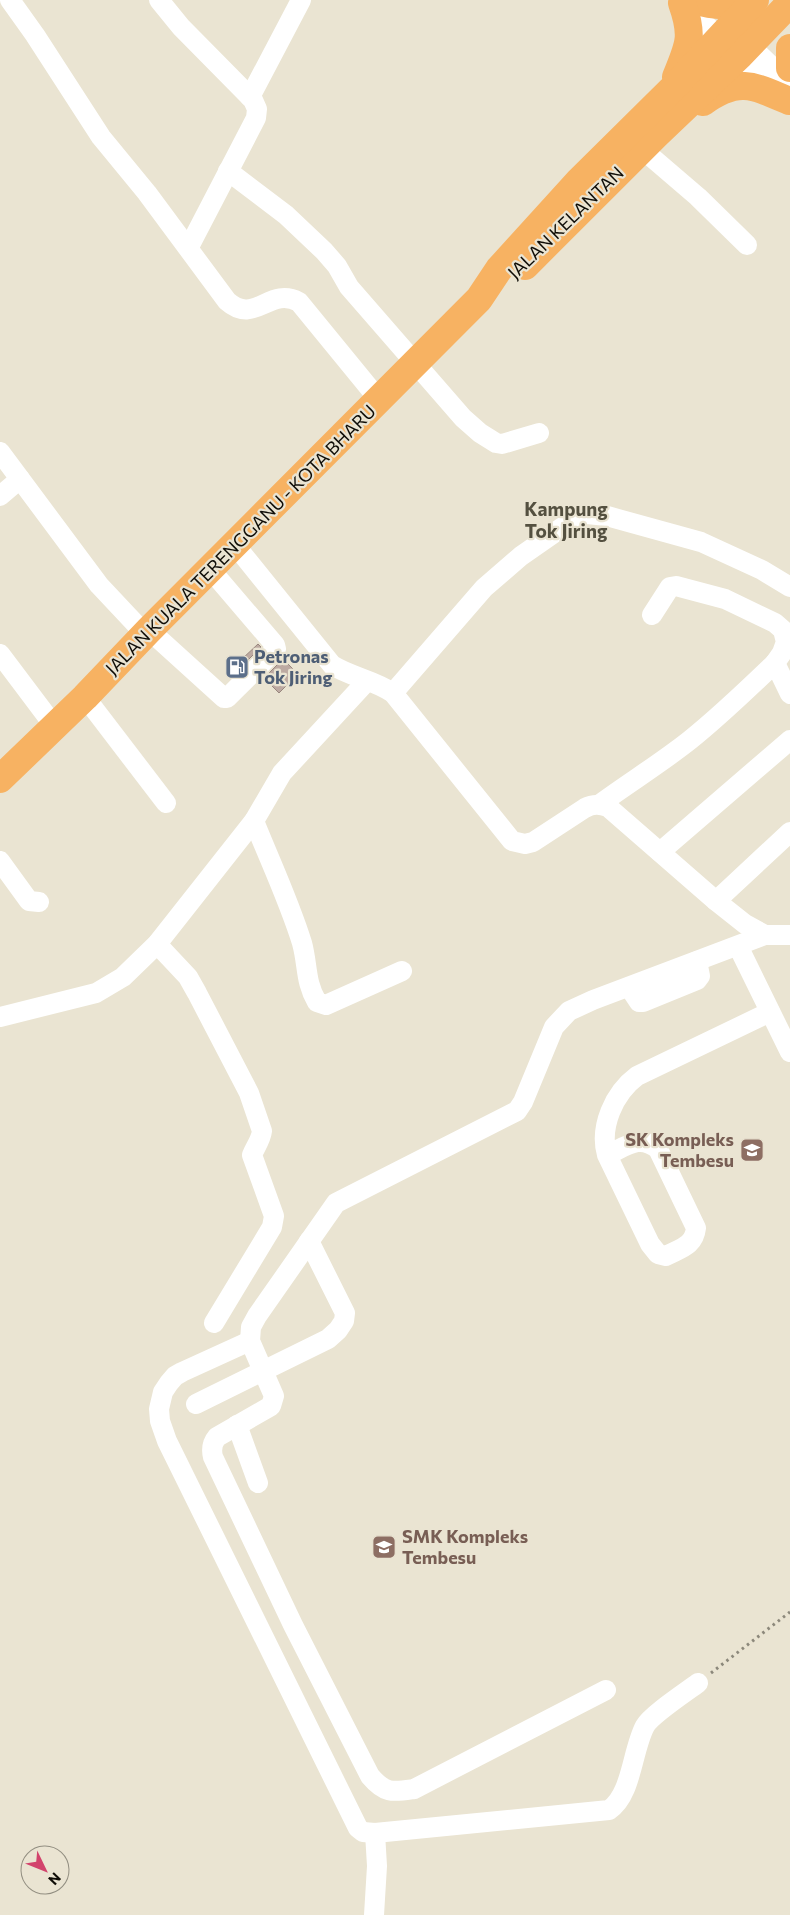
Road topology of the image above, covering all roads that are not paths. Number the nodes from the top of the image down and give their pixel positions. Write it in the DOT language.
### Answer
graph roads {
  1 [pos="10,0"];
  2 [pos="159,0"];
  3 [pos="301,0"];
  4 [pos="754,0"];
  5 [pos="686,1"];
  6 [pos="790,3"];
  7 [pos="724,33"];
  8 [pos="790,48"];
  9 [pos="745,50"];
  10 [pos="790,68"];
  11 [pos="671,90"];
  12 [pos="790,96"];
  13 [pos="250,97"];
  14 [pos="649,142"];
  15 [pos="228,171"];
  16 [pos="747,245"];
  17 [pos="189,247"];
  18 [pos="479,299"];
  19 [pos="415,364"];
  20 [pos="380,401"];
  21 [pos="540,433"];
  22 [pos="0,452"];
  23 [pos="20,479"];
  24 [pos="0,496"];
  25 [pos="235,544"];
  26 [pos="210,569"];
  27 [pos="790,587"];
  28 [pos="652,615"];
  29 [pos="147,632"];
  30 [pos="0,654"];
  31 [pos="775,663"];
  32 [pos="368,681"];
  33 [pos="393,693"];
  34 [pos="790,694"];
  35 [pos="85,697"];
  36 [pos="55,727"];
  37 [pos="790,740"];
  38 [pos="0,778"];
  39 [pos="166,802"];
  40 [pos="600,804"];
  41 [pos="254,821"];
  42 [pos="790,832"];
  43 [pos="660,852"];
  44 [pos="0,861"];
  45 [pos="716,901"];
  46 [pos="39,902"];
  47 [pos="765,935"];
  48 [pos="790,935"];
  49 [pos="157,944"];
  50 [pos="738,946"];
  51 [pos="402,972"];
  52 [pos="770,1012"];
  53 [pos="0,1016"];
  54 [pos="790,1052"];
  55 [pos="607,1155"];
  56 [pos="309,1241"];
  57 [pos="214,1323"];
  58 [pos="250,1341"];
  59 [pos="263,1372"];
  60 [pos="196,1404"];
  61 [pos="237,1425"];
  62 [pos="258,1483"];
  63 [pos="698,1683"];
  64 [pos="606,1690"];
  65 [pos="375,1833"];
  66 [pos="374,1915"];
  1 -- 17 [label="street"];
  2 -- 13 [label="street"];
  3 -- 13 [label="street"];
  4 -- 5 [label="highway"];
  4 -- 7 [label="highway, JALAN KELANTAN"];
  5 -- 7 [label="street"];
  5 -- 11 [label="highway"];
  6 -- 9 [label="highway, JALAN KELANTAN"];
  7 -- 9 [label="street"];
  7 -- 11 [label="highway, JALAN KELANTAN"];
  8 -- 10 [label="highway"];
  9 -- 12 [label="street"];
  9 -- 14 [label="highway, JALAN KELANTAN"];
  11 -- 18 [label="highway, JALAN KELANTAN"];
  12 -- 14 [label="highway"];
  13 -- 15 [label="street"];
  14 -- 16 [label="street"];
  14 -- 18 [label="highway, JALAN KELANTAN"];
  15 -- 17 [label="street"];
  15 -- 19 [label="street"];
  17 -- 20 [label="street"];
  18 -- 19 [label="highway, JALAN KUALA TERENGGANU - KOTA BHARU"];
  19 -- 20 [label="highway, JALAN KUALA TERENGGANU - KOTA BHARU"];
  19 -- 21 [label="street"];
  20 -- 25 [label="highway, JALAN KUALA TERENGGANU - KOTA BHARU"];
  22 -- 23 [label="street"];
  23 -- 24 [label="street"];
  23 -- 29 [label="street"];
  25 -- 26 [label="highway, JALAN KUALA TERENGGANU - KOTA BHARU"];
  25 -- 32 [label="street"];
  26 -- 29 [label="highway, JALAN KUALA TERENGGANU - KOTA BHARU"];
  26 -- 29 [label="street"];
  27 -- 33 [label="street"];
  28 -- 31 [label="street"];
  29 -- 35 [label="highway, JALAN KUALA TERENGGANU - KOTA BHARU"];
  30 -- 36 [label="street"];
  31 -- 34 [label="street"];
  31 -- 40 [label="street"];
  32 -- 33 [label="street"];
  32 -- 41 [label="street"];
  33 -- 40 [label="street"];
  35 -- 36 [label="highway, JALAN KUALA TERENGGANU - KOTA BHARU"];
  35 -- 39 [label="street"];
  36 -- 38 [label="highway, JALAN KUALA TERENGGANU - KOTA BHARU"];
  37 -- 43 [label="street"];
  40 -- 43 [label="street"];
  41 -- 49 [label="street"];
  41 -- 51 [label="street"];
  42 -- 45 [label="street"];
  43 -- 45 [label="street"];
  44 -- 46 [label="street"];
  45 -- 47 [label="street"];
  47 -- 48 [label="street"];
  47 -- 50 [label="street"];
  49 -- 53 [label="street"];
  49 -- 57 [label="street"];
  50 -- 52 [label="street"];
  50 -- 56 [label="street"];
  52 -- 54 [label="street"];
  52 -- 55 [label="street"];
  55 -- 55 [label="street"];
  56 -- 58 [label="street"];
  56 -- 59 [label="street"];
  58 -- 59 [label="street"];
  58 -- 65 [label="street"];
  59 -- 60 [label="street"];
  59 -- 61 [label="street"];
  61 -- 62 [label="street"];
  61 -- 64 [label="street"];
  63 -- 65 [label="street"];
  65 -- 66 [label="street"];
}
